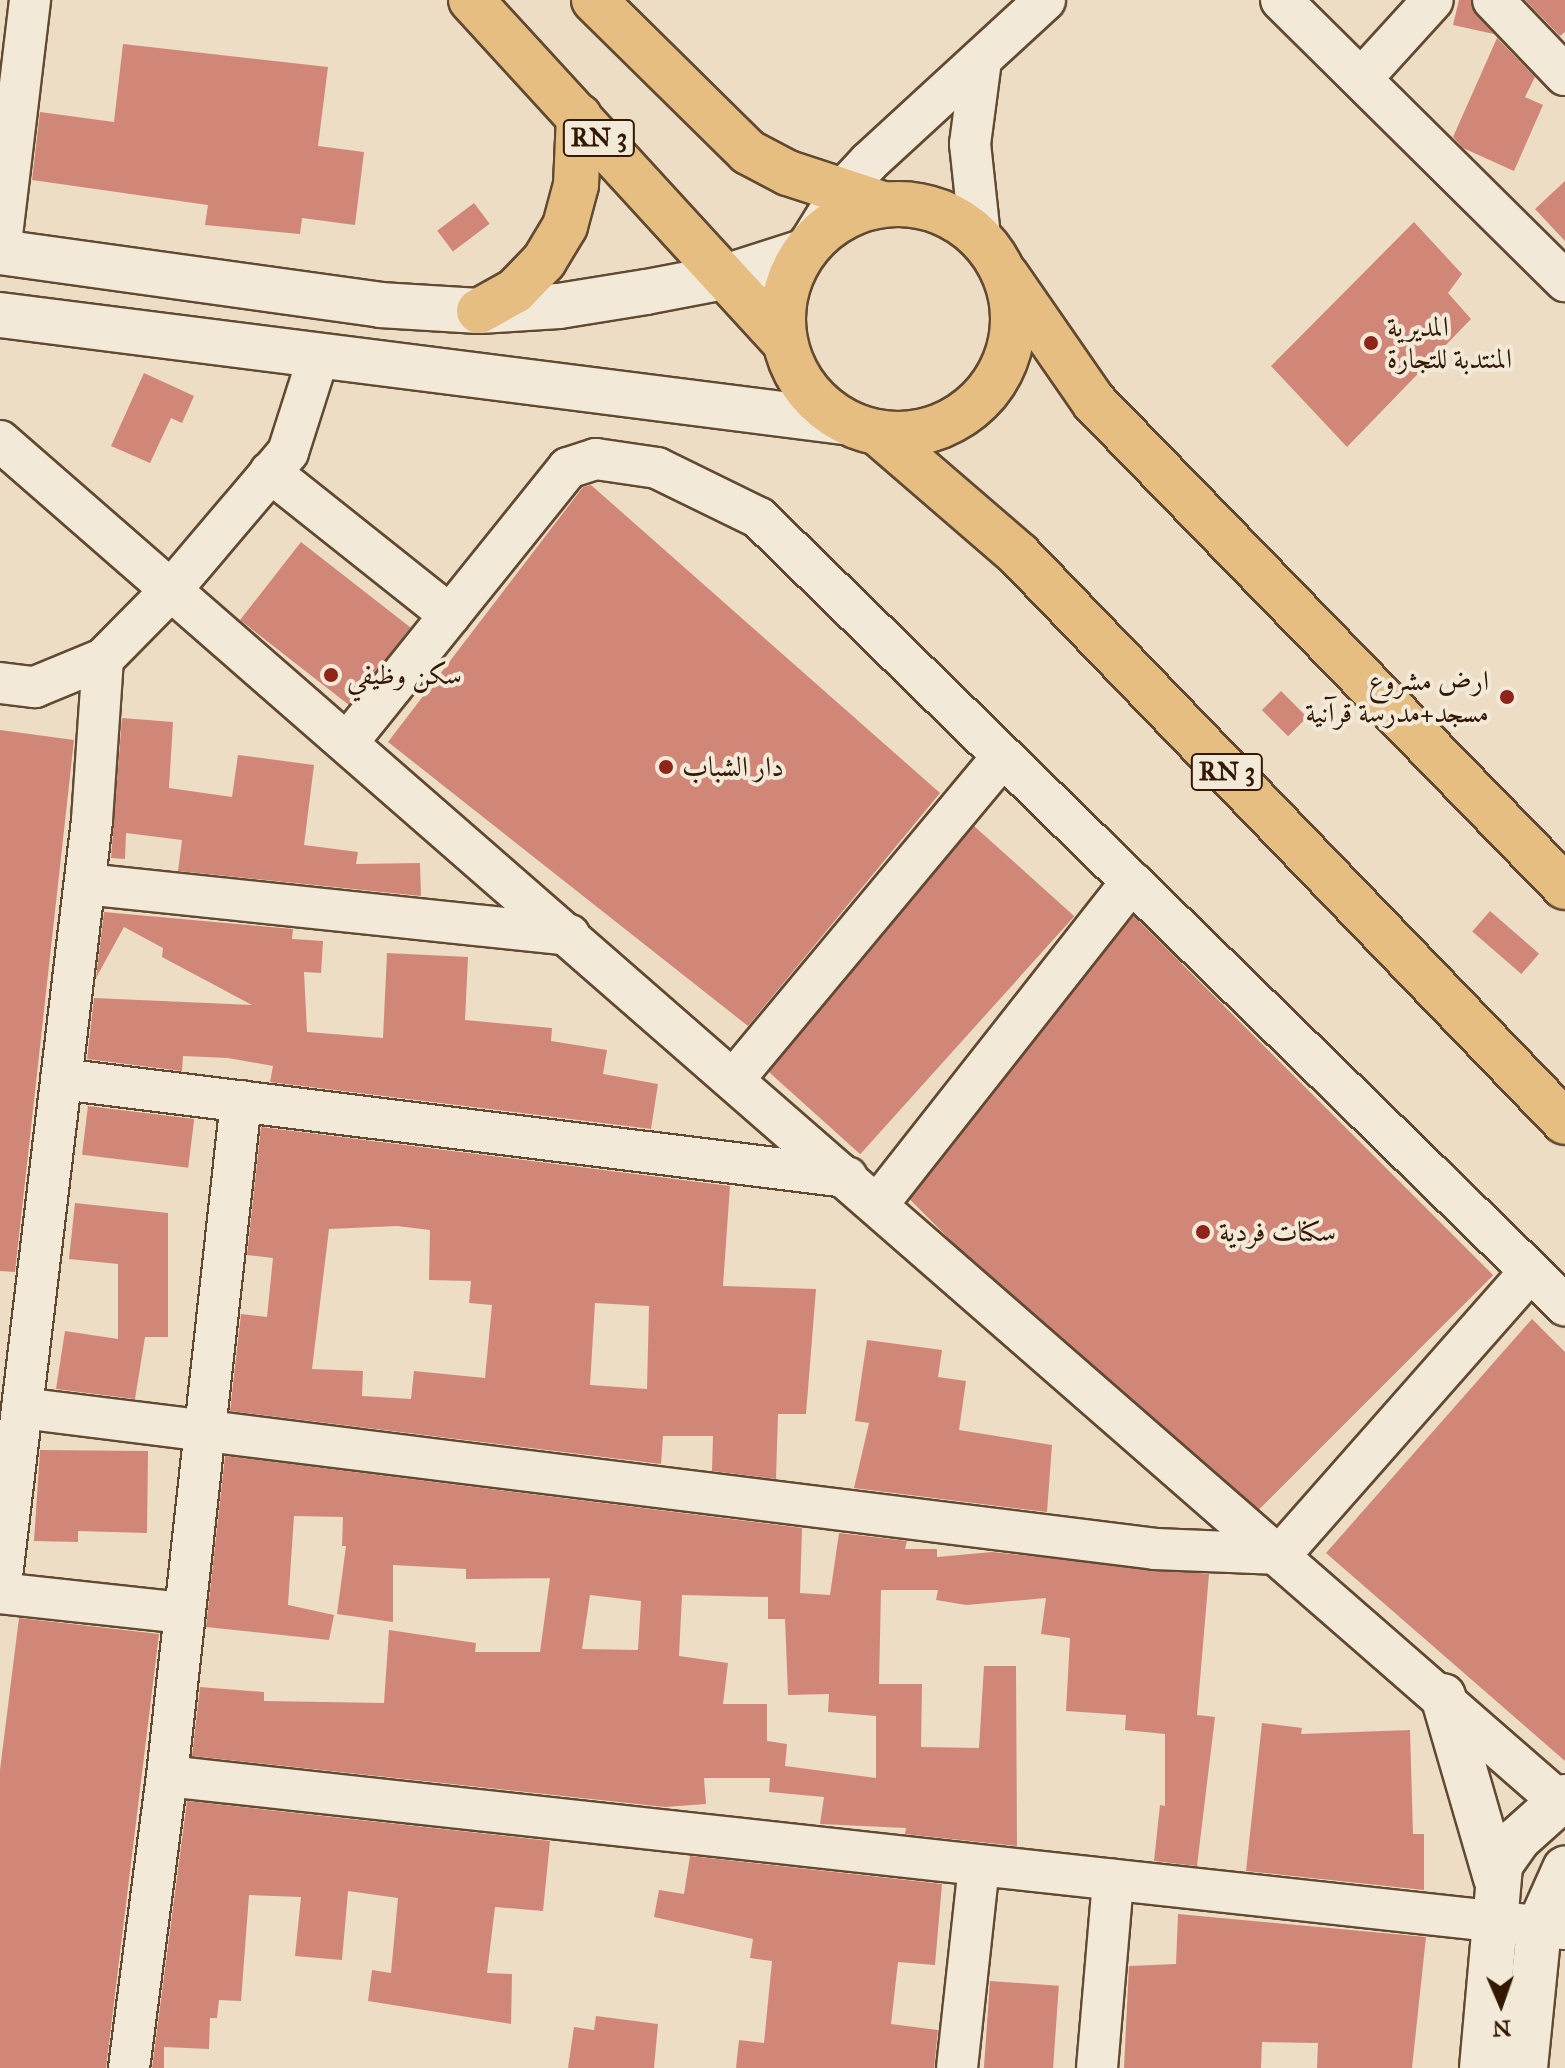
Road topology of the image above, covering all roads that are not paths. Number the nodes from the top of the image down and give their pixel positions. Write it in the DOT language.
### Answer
graph roads {
  1 [pos="30,0"];
  2 [pos="471,0"];
  3 [pos="594,0"];
  4 [pos="1045,0"];
  5 [pos="1281,0"];
  6 [pos="1433,0"];
  7 [pos="1493,0"];
  8 [pos="981,60"];
  9 [pos="1565,75"];
  10 [pos="1362,78"];
  11 [pos="579,116"];
  12 [pos="842,191"];
  13 [pos="883,204"];
  14 [pos="980,237"];
  15 [pos="806,248"];
  16 [pos="0,252"];
  17 [pos="1006,275"];
  18 [pos="725,277"];
  19 [pos="1565,281"];
  20 [pos="479,311"];
  21 [pos="0,315"];
  22 [pos="783,340"];
  23 [pos="319,355"];
  24 [pos="862,428"];
  25 [pos="0,441"];
  26 [pos="270,472"];
  27 [pos="171,590"];
  28 [pos="450,615"];
  29 [pos="103,659"];
  30 [pos="0,683"];
  31 [pos="347,743"];
  32 [pos="1001,758"];
  33 [pos="1131,882"];
  34 [pos="85,884"];
  35 [pos="1565,887"];
  36 [pos="569,935"];
  37 [pos="61,1079"];
  38 [pos="734,1079"];
  39 [pos="241,1101"];
  40 [pos="1565,1122"];
  41 [pos="847,1177"];
  42 [pos="878,1204"];
  43 [pos="1529,1273"];
  44 [pos="1565,1305"];
  45 [pos="22,1408"];
  46 [pos="203,1430"];
  47 [pos="1281,1554"];
  48 [pos="0,1593"];
  49 [pos="183,1613"];
  50 [pos="1443,1696"];
  51 [pos="167,1776"];
  52 [pos="1563,1802"];
  53 [pos="979,1866"];
  54 [pos="1565,1869"];
  55 [pos="1496,1878"];
  56 [pos="1113,1880"];
  57 [pos="1494,1922"];
  58 [pos="1552,1928"];
  59 [pos="129,2068"];
  60 [pos="957,2068"];
  61 [pos="1097,2068"];
  62 [pos="1482,2068"];
  63 [pos="1525,2068"];
  1 -- 16 [label="street"];
  2 -- 11 [label="main road, RN 3"];
  3 -- 12 [label="main road"];
  4 -- 8 [label="street"];
  5 -- 10 [label="street"];
  6 -- 10 [label="street"];
  7 -- 9 [label="street"];
  8 -- 12 [label="street"];
  8 -- 14 [label="street"];
  10 -- 19 [label="street"];
  11 -- 18 [label="main road, RN 3"];
  11 -- 20 [label="main road"];
  12 -- 13 [label="main road"];
  12 -- 15 [label="street"];
  13 -- 14 [label="main road"];
  13 -- 15 [label="main road"];
  14 -- 17 [label="main road"];
  15 -- 18 [label="main road"];
  15 -- 22 [label="main road"];
  16 -- 20 [label="main road"];
  17 -- 24 [label="main road"];
  17 -- 35 [label="main road"];
  18 -- 20 [label="main road"];
  18 -- 22 [label="main road, RN 3"];
  21 -- 23 [label="main road"];
  22 -- 24 [label="main road"];
  23 -- 24 [label="main road"];
  23 -- 26 [label="street"];
  24 -- 40 [label="main road, RN 3"];
  25 -- 27 [label="street"];
  26 -- 27 [label="street"];
  26 -- 28 [label="street"];
  27 -- 29 [label="street"];
  27 -- 31 [label="street"];
  28 -- 31 [label="street"];
  28 -- 32 [label="street"];
  29 -- 30 [label="street"];
  29 -- 34 [label="street"];
  31 -- 36 [label="street"];
  32 -- 33 [label="street"];
  32 -- 38 [label="street"];
  33 -- 42 [label="street"];
  33 -- 43 [label="street"];
  34 -- 36 [label="street"];
  34 -- 37 [label="street"];
  36 -- 38 [label="street"];
  37 -- 39 [label="street"];
  37 -- 45 [label="street"];
  38 -- 41 [label="street"];
  39 -- 41 [label="street"];
  39 -- 46 [label="street"];
  41 -- 42 [label="street"];
  42 -- 47 [label="street"];
  43 -- 44 [label="street"];
  43 -- 47 [label="street"];
  45 -- 46 [label="street"];
  45 -- 48 [label="street"];
  46 -- 47 [label="street"];
  46 -- 49 [label="street"];
  47 -- 50 [label="street"];
  48 -- 49 [label="street"];
  49 -- 51 [label="street"];
  50 -- 52 [label="street"];
  50 -- 55 [label="main road"];
  51 -- 53 [label="street"];
  51 -- 59 [label="street"];
  52 -- 55 [label="main road"];
  53 -- 56 [label="street"];
  53 -- 60 [label="street"];
  54 -- 58 [label="main road"];
  55 -- 57 [label="main road"];
  56 -- 57 [label="street"];
  56 -- 61 [label="street"];
  57 -- 58 [label="street"];
  57 -- 62 [label="main road"];
  58 -- 63 [label="main road"];
}
